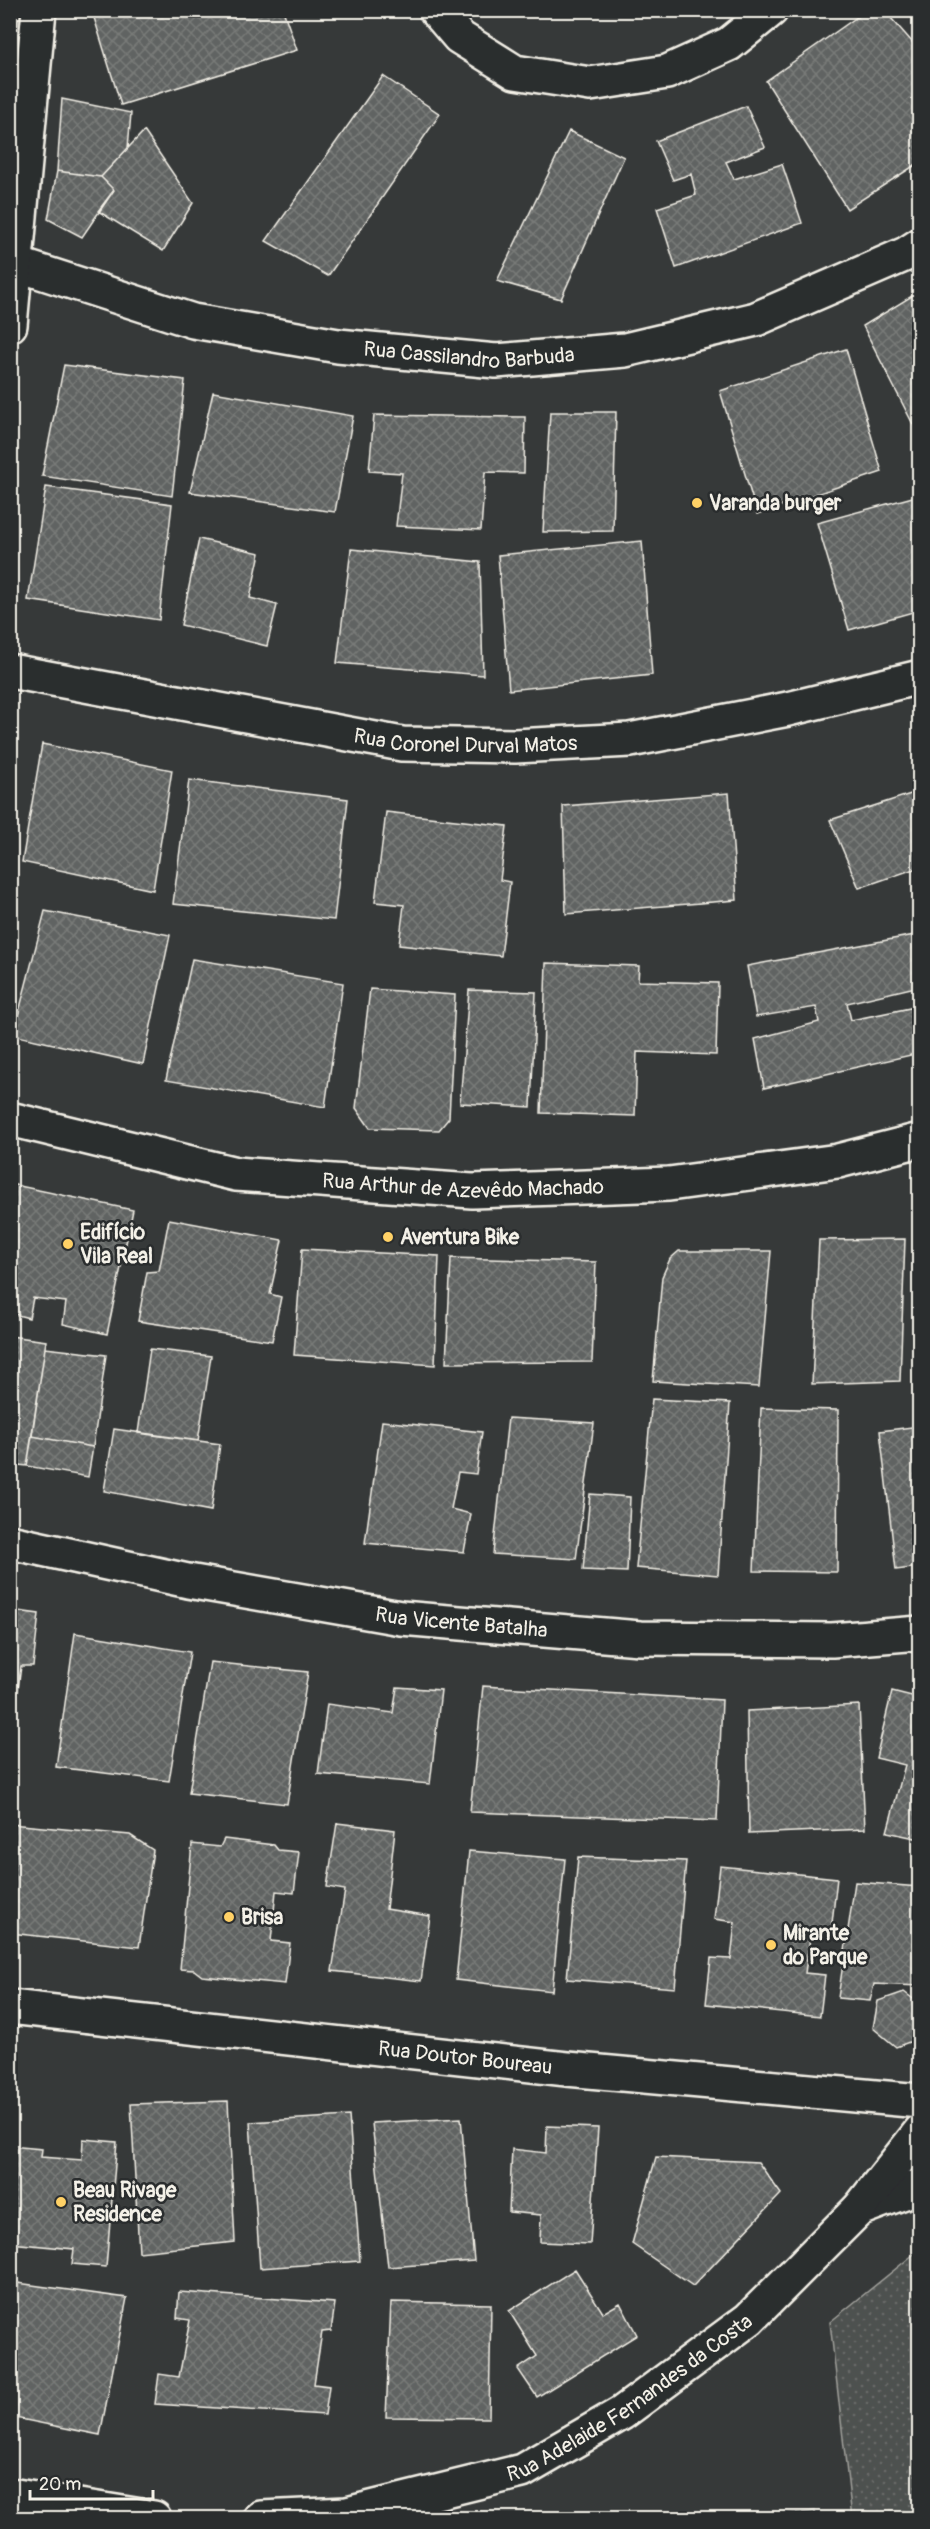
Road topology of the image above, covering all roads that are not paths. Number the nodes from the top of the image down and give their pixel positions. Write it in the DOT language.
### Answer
graph roads {
  1 [pos="39,10"];
  2 [pos="436,10"];
  3 [pos="771,10"];
  4 [pos="920,245"];
  5 [pos="14,264"];
  6 [pos="10,325"];
  7 [pos="10,671"];
  8 [pos="920,677"];
  9 [pos="10,1119"];
  10 [pos="920,1140"];
  11 [pos="10,1542"];
  12 [pos="920,1633"];
  13 [pos="10,2007"];
  14 [pos="920,2101"];
  15 [pos="920,2132"];
  16 [pos="920,2186"];
  17 [pos="859,2209"];
  18 [pos="10,2494"];
  19 [pos="154,2518"];
  20 [pos="261,2518"];
  1 -- 5 [label="street"];
  2 -- 3 [label="street"];
  4 -- 5 [label="street, Rua Cassilandro Barbuda"];
  5 -- 6 [label="street"];
  7 -- 8 [label="street, Rua Coronel Durval Matos"];
  9 -- 10 [label="street, Rua Arthur de Azevêdo Machado"];
  11 -- 12 [label="street, Rua Vicente Batalha"];
  13 -- 14 [label="street, Rua Doutor Boureau"];
  15 -- 17 [label="street, Rua Adelaide Fernandes da Costa"];
  16 -- 17 [label="street"];
  17 -- 20 [label="street, Rua Adelaide Fernandes da Costa"];
  18 -- 19 [label="street"];
}
